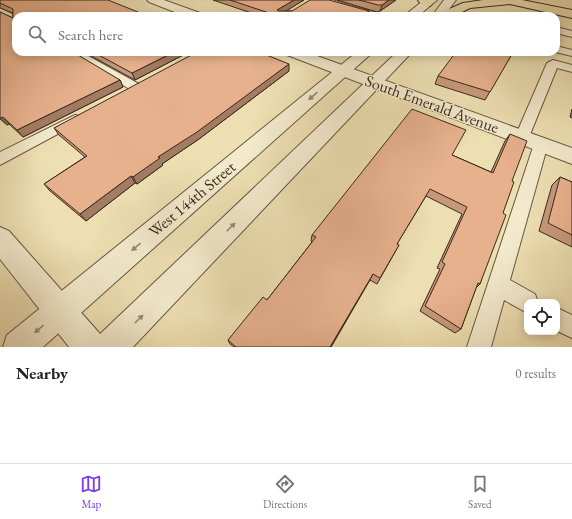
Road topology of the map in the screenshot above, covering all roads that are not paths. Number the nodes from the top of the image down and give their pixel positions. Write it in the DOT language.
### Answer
graph roads {
  1 [pos="153,0"];
  2 [pos="323,0"];
  3 [pos="450,0"];
  4 [pos="508,0"];
  5 [pos="427,1"];
  6 [pos="0,11"];
  7 [pos="185,12"];
  8 [pos="364,12"];
  9 [pos="415,12"];
  10 [pos="441,12"];
  11 [pos="452,12"];
  12 [pos="572,14"];
  13 [pos="12,18"];
  14 [pos="560,31"];
  15 [pos="572,34"];
  16 [pos="560,50"];
  17 [pos="572,53"];
  18 [pos="80,56"];
  19 [pos="303,56"];
  20 [pos="361,56"];
  21 [pos="400,56"];
  22 [pos="572,69"];
  23 [pos="343,71"];
  24 [pos="148,80"];
  25 [pos="375,83"];
  26 [pos="135,87"];
  27 [pos="121,94"];
  28 [pos="88,112"];
  29 [pos="522,138"];
  30 [pos="541,144"];
  31 [pos="572,156"];
  32 [pos="0,159"];
  33 [pos="0,239"];
  34 [pos="498,285"];
  35 [pos="524,300"];
  36 [pos="60,312"];
  37 [pos="560,321"];
  38 [pos="572,327"];
  39 [pos="19,347"];
  40 [pos="89,347"];
  41 [pos="111,347"];
  42 [pos="479,347"];
  1 -- 7 [label="street"];
  2 -- 8 [label="lane"];
  3 -- 10 [label="street"];
  4 -- 11 [label="main road"];
  4 -- 12 [label="main road"];
  5 -- 9 [label="street"];
  6 -- 13 [label="lane"];
  14 -- 15 [label="lane"];
  16 -- 17 [label="lane"];
  18 -- 26 [label="lane"];
  19 -- 23 [label="street, South Emerald Avenue"];
  20 -- 23 [label="street, West 144th Street"];
  21 -- 25 [label="street"];
  22 -- 29 [label="lane"];
  23 -- 25 [label="street, South Emerald Avenue"];
  23 -- 36 [label="street, West 144th Street, one-way"];
  24 -- 26 [label="lane"];
  25 -- 29 [label="street, South Emerald Avenue"];
  41 -- 25 [label="street, one-way"];
  26 -- 27 [label="lane"];
  28 -- 32 [label="lane"];
  29 -- 30 [label="street, South Emerald Avenue"];
  30 -- 31 [label="street, South Emerald Avenue"];
  30 -- 34 [label="lane"];
  33 -- 36 [label="street"];
  34 -- 35 [label="lane"];
  34 -- 42 [label="lane"];
  36 -- 39 [label="street, West 144th Street, one-way"];
  36 -- 40 [label="street"];
  37 -- 38 [label="lane"];
}
